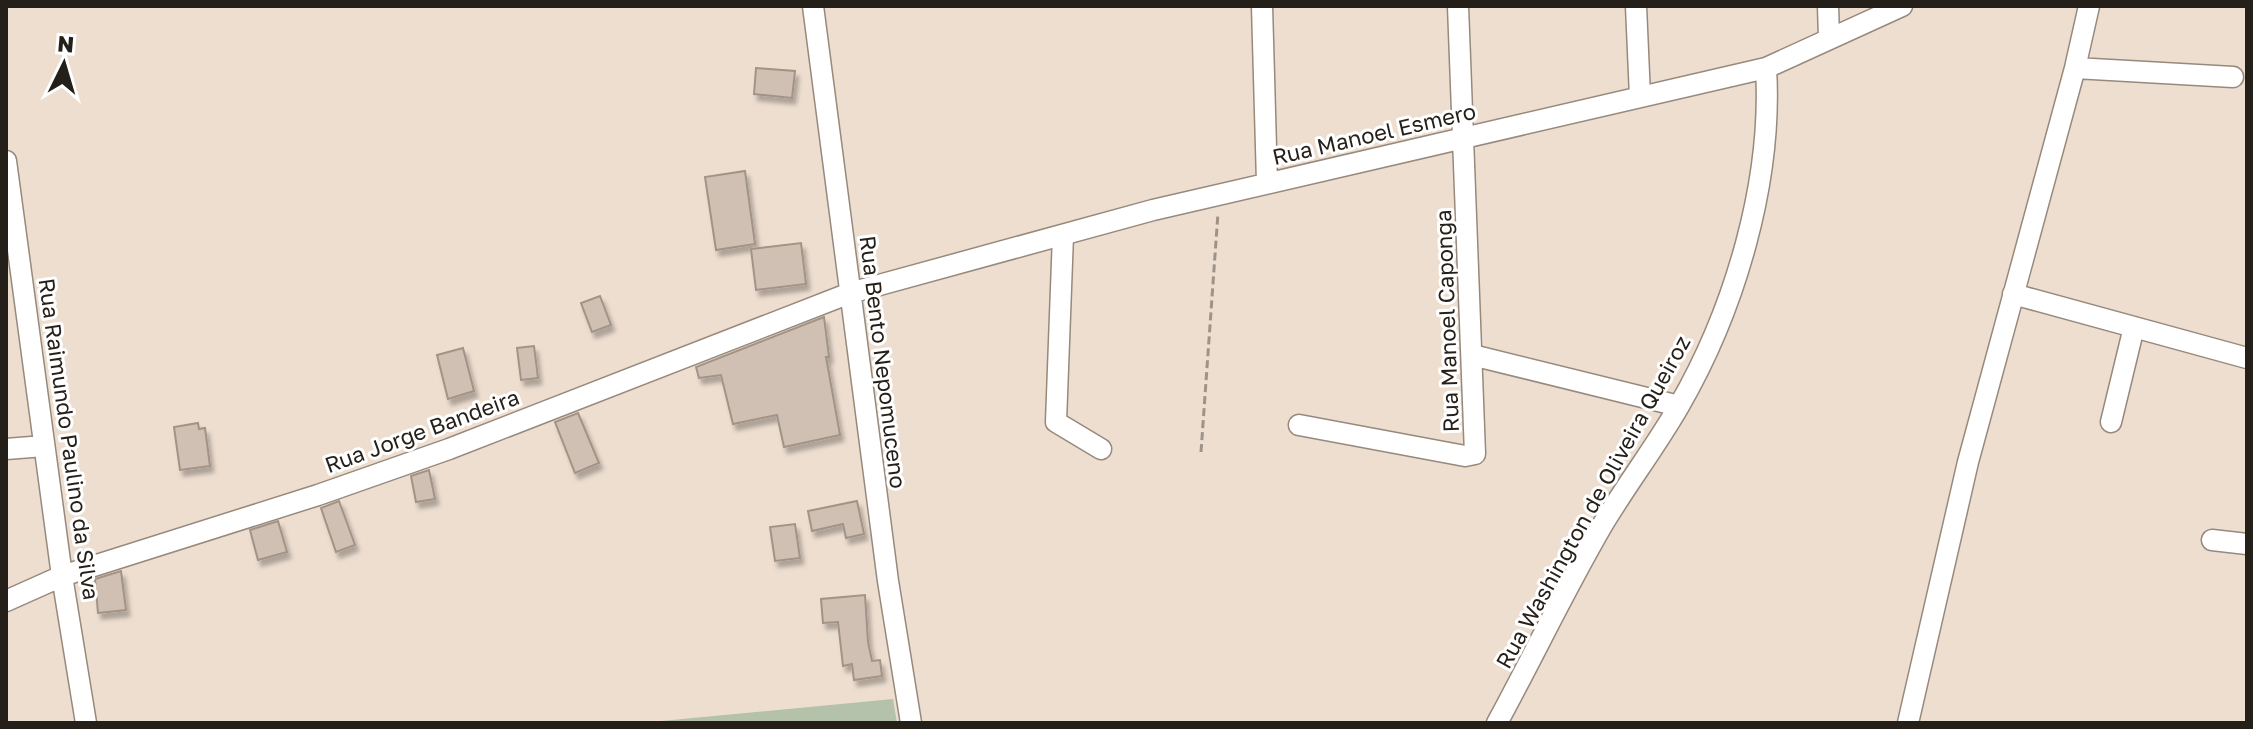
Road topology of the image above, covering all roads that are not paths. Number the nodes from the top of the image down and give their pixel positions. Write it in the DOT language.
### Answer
graph roads {
  1 [pos="813,6"];
  2 [pos="1262,6"];
  3 [pos="1458,6"];
  4 [pos="1636,6"];
  5 [pos="1828,6"];
  6 [pos="1902,6"];
  7 [pos="2089,6"];
  8 [pos="1829,38"];
  9 [pos="1766,68"];
  10 [pos="2075,68"];
  11 [pos="2233,77"];
  12 [pos="1640,97"];
  13 [pos="1463,140"];
  14 [pos="6,161"];
  15 [pos="1267,183"];
  16 [pos="1063,235"];
  17 [pos="15,280"];
  18 [pos="850,293"];
  19 [pos="2013,294"];
  20 [pos="2134,327"];
  21 [pos="1472,355"];
  22 [pos="2247,358"];
  23 [pos="1679,406"];
  24 [pos="2111,422"];
  25 [pos="1299,425"];
  26 [pos="44,446"];
  27 [pos="6,449"];
  28 [pos="1101,449"];
  29 [pos="2212,540"];
  30 [pos="2247,544"];
  31 [pos="62,576"];
  32 [pos="6,601"];
  33 [pos="86,723"];
  34 [pos="911,723"];
  35 [pos="1497,723"];
  36 [pos="1908,723"];
  1 -- 18 [label="street, Rua Bento Nepomuceno"];
  2 -- 15 [label="street"];
  3 -- 13 [label="street, Rua Manoel Caponga"];
  4 -- 12 [label="street"];
  5 -- 8 [label="street"];
  6 -- 8 [label="street, Rua Manoel Esmero"];
  7 -- 10 [label="street"];
  8 -- 9 [label="street, Rua Manoel Esmero"];
  9 -- 12 [label="street, Rua Manoel Esmero"];
  9 -- 23 [label="street, Rua Washington de Oliveira Queiroz"];
  10 -- 11 [label="street"];
  10 -- 19 [label="street"];
  12 -- 13 [label="street, Rua Manoel Esmero"];
  13 -- 15 [label="street, Rua Manoel Esmero"];
  13 -- 21 [label="street, Rua Manoel Caponga"];
  14 -- 17 [label="street, Rua Raimundo Paulino da Silva"];
  15 -- 16 [label="street, Rua Manoel Esmero"];
  16 -- 18 [label="street, Rua Manoel Esmero"];
  16 -- 28 [label="street"];
  17 -- 26 [label="street, Rua Raimundo Paulino da Silva"];
  18 -- 31 [label="street, Rua Jorge Bandeira"];
  18 -- 34 [label="street, Rua Bento Nepomuceno"];
  19 -- 20 [label="street"];
  19 -- 36 [label="street"];
  20 -- 22 [label="street"];
  20 -- 24 [label="street"];
  21 -- 23 [label="street"];
  21 -- 25 [label="street, Rua Manoel Caponga"];
  23 -- 35 [label="street, Rua Washington de Oliveira Queiroz"];
  26 -- 27 [label="street"];
  26 -- 31 [label="street, Rua Raimundo Paulino da Silva"];
  29 -- 30 [label="street"];
  31 -- 32 [label="street, Rua Jorge Bandeira"];
  31 -- 33 [label="street, Rua Raimundo Paulino da Silva"];
}
